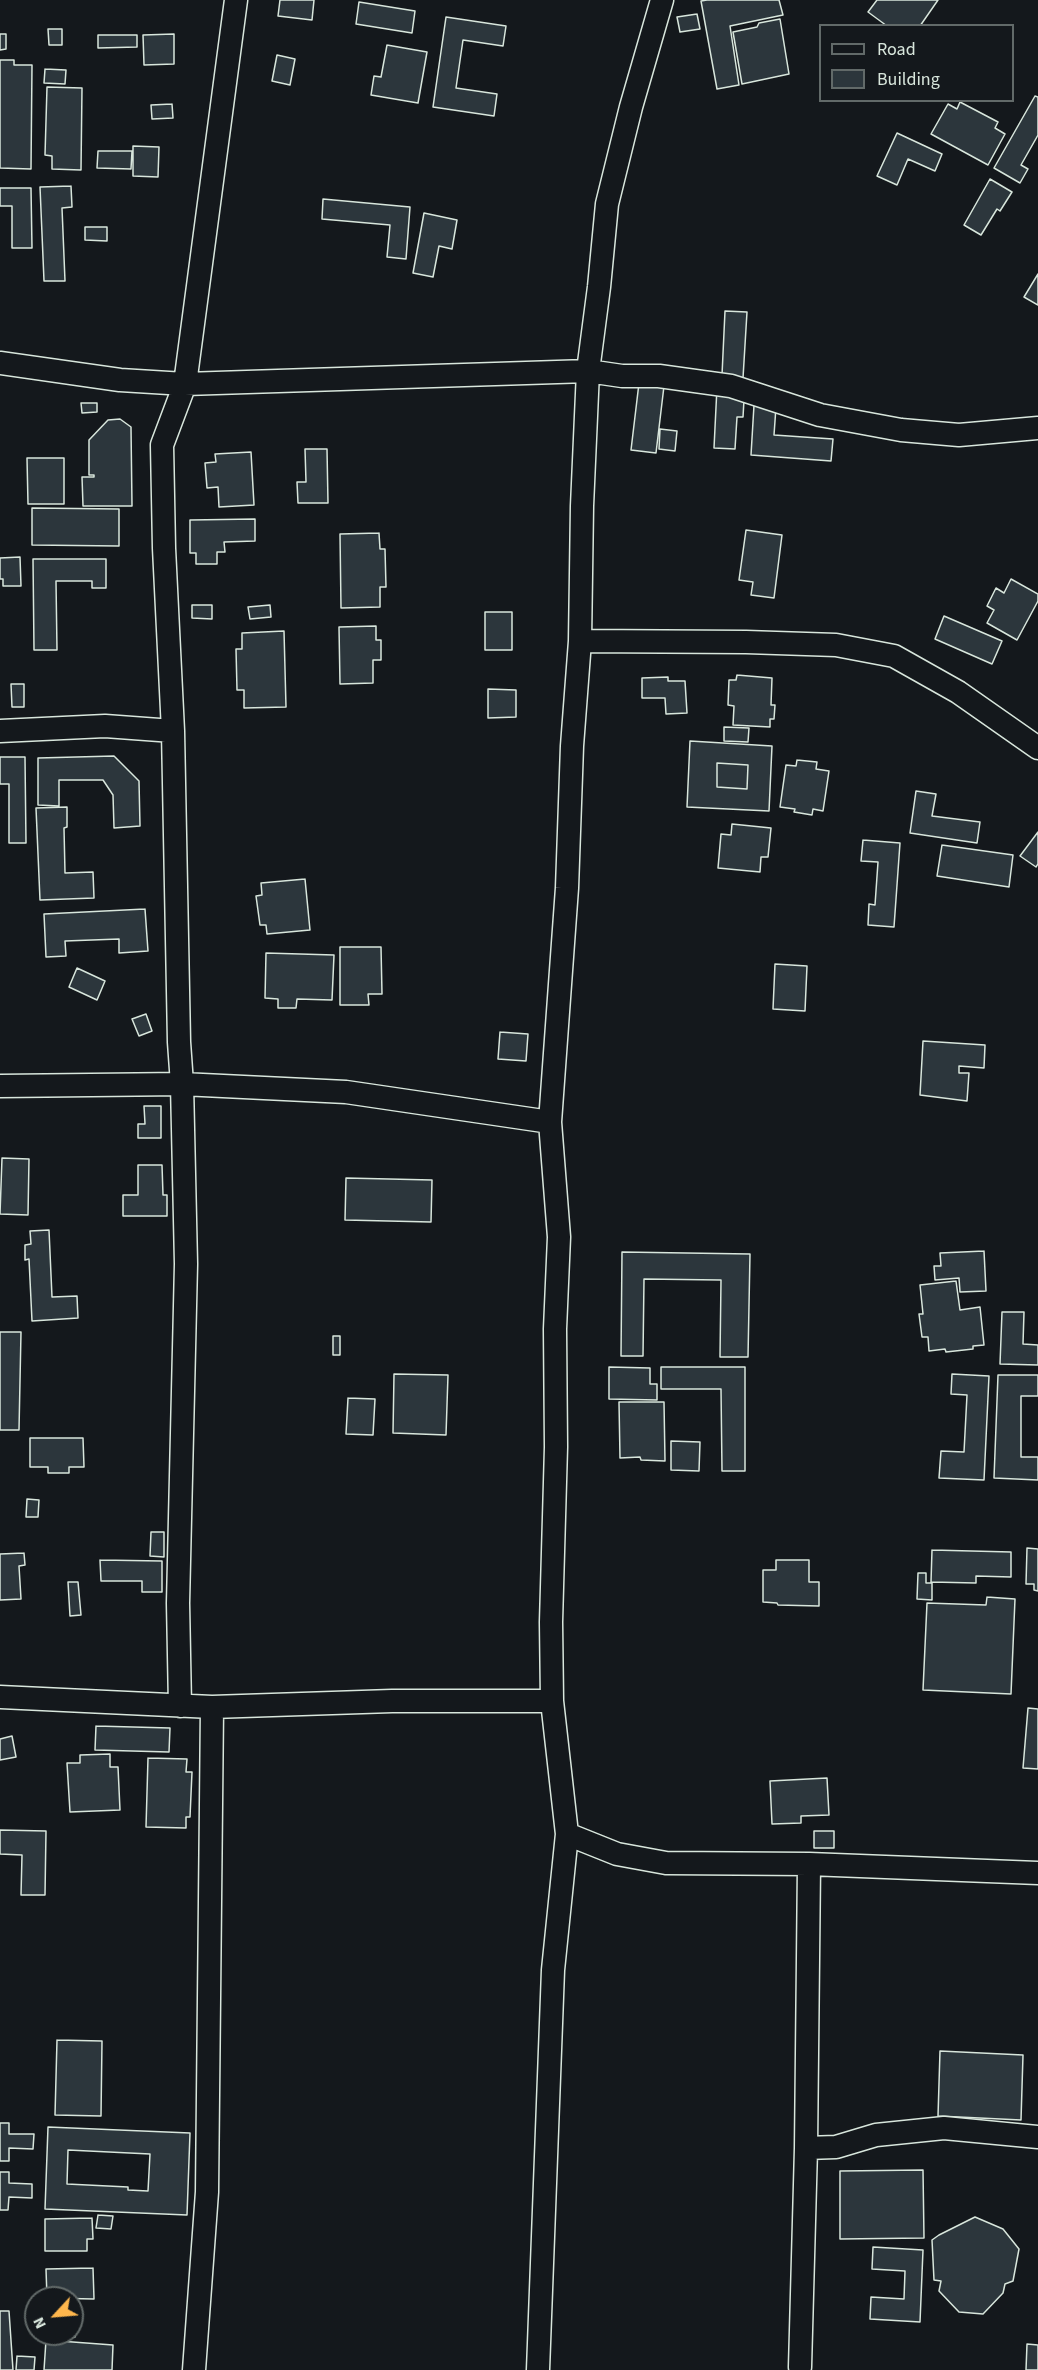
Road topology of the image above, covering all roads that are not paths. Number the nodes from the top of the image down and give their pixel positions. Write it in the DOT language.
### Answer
graph roads {
  1 [pos="236,0"];
  2 [pos="662,0"];
  3 [pos="0,363"];
  4 [pos="588,370"];
  5 [pos="185,384"];
  6 [pos="1038,428"];
  7 [pos="580,641"];
  8 [pos="0,731"];
  9 [pos="173,732"];
  10 [pos="1038,748"];
  11 [pos="182,1084"];
  12 [pos="0,1086"];
  13 [pos="550,1122"];
  14 [pos="0,1697"];
  15 [pos="552,1701"];
  16 [pos="180,1706"];
  17 [pos="212,1707"];
  18 [pos="567,1834"];
  19 [pos="809,1864"];
  20 [pos="1038,1873"];
  21 [pos="1038,2137"];
  22 [pos="806,2148"];
  23 [pos="800,2367"];
  24 [pos="194,2370"];
  25 [pos="538,2370"];
  1 -- 5 [label="street"];
  2 -- 4 [label="street"];
  3 -- 5 [label="street"];
  4 -- 5 [label="street"];
  4 -- 6 [label="street"];
  4 -- 7 [label="street"];
  5 -- 9 [label="street"];
  7 -- 10 [label="street"];
  7 -- 13 [label="street"];
  8 -- 9 [label="street"];
  9 -- 11 [label="street"];
  11 -- 12 [label="street"];
  11 -- 13 [label="street"];
  11 -- 16 [label="street"];
  13 -- 15 [label="street"];
  14 -- 16 [label="street"];
  15 -- 17 [label="street"];
  15 -- 18 [label="street"];
  16 -- 17 [label="street"];
  17 -- 24 [label="street"];
  18 -- 19 [label="street"];
  18 -- 25 [label="street"];
  19 -- 20 [label="street"];
  19 -- 22 [label="street"];
  21 -- 22 [label="street"];
  22 -- 23 [label="street"];
}
